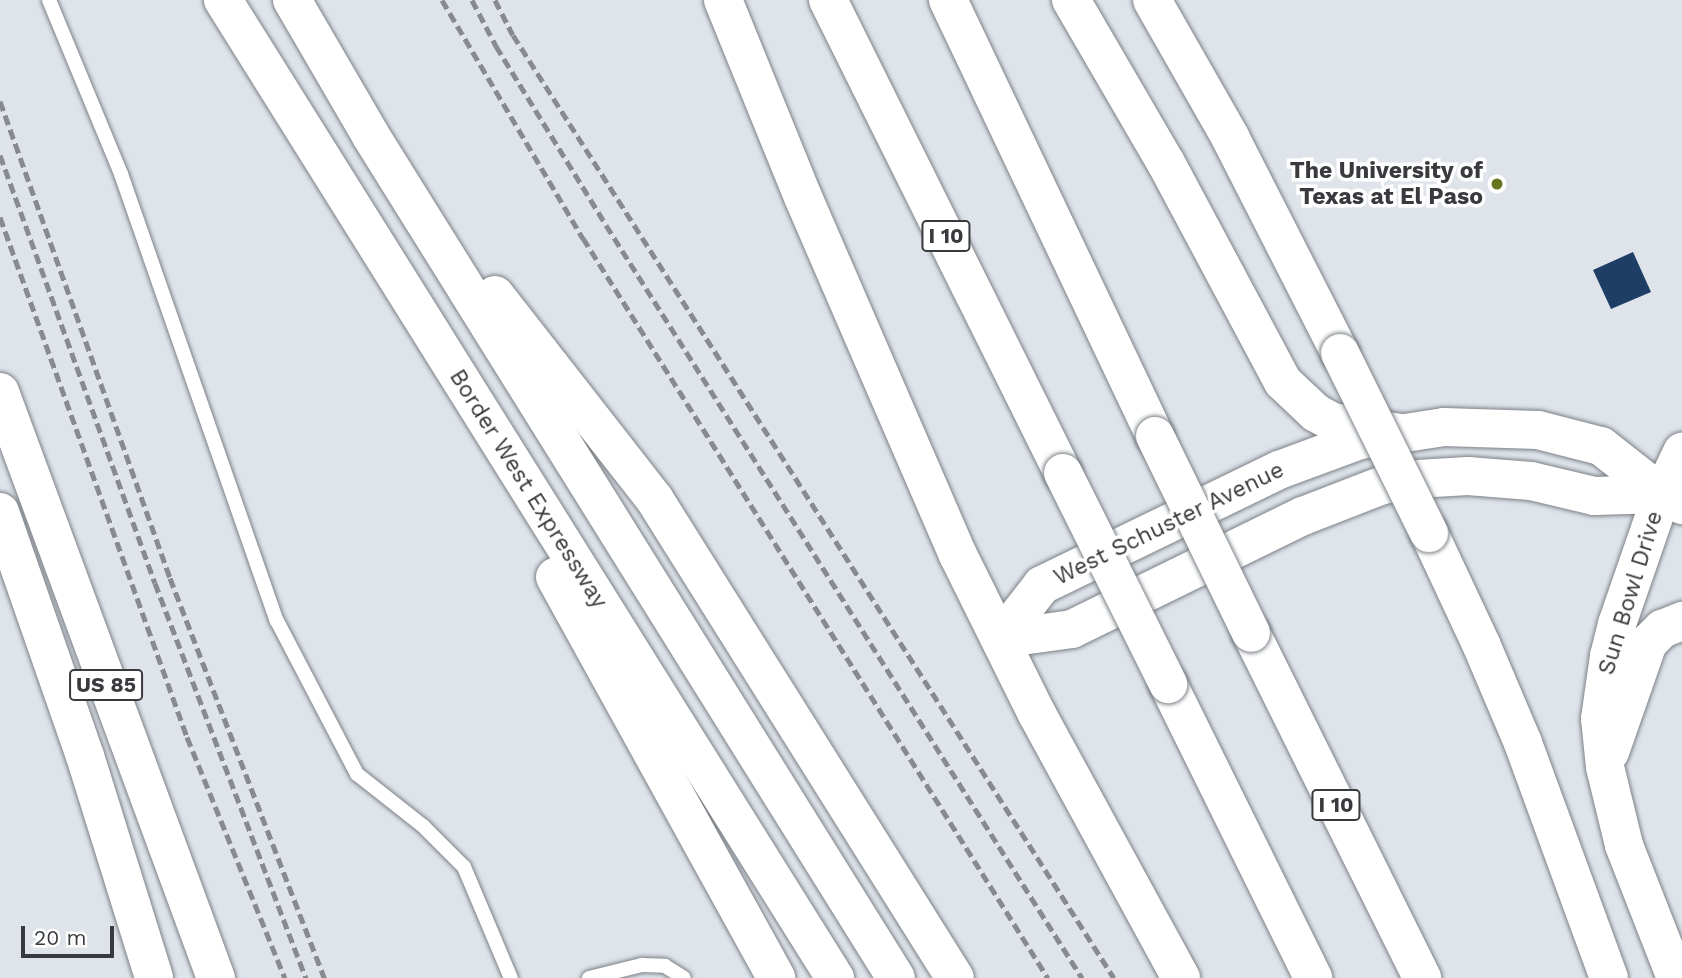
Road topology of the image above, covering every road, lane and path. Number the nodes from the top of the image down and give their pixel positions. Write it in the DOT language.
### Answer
graph roads {
  1 [pos="49,0"];
  2 [pos="223,0"];
  3 [pos="292,0"];
  4 [pos="723,0"];
  5 [pos="828,0"];
  6 [pos="948,0"];
  7 [pos="1071,0"];
  8 [pos="1152,0"];
  9 [pos="371,136"];
  10 [pos="344,195"];
  11 [pos="0,391"];
  12 [pos="1400,433"];
  13 [pos="1682,452"];
  14 [pos="1672,499"];
  15 [pos="0,512"];
  16 [pos="1682,621"];
  17 [pos="1000,639"];
  18 [pos="1605,767"];
  19 [pos="154,978"];
  20 [pos="216,978"];
  21 [pos="511,978"];
  22 [pos="589,978"];
  23 [pos="684,978"];
  24 [pos="776,978"];
  25 [pos="835,978"];
  26 [pos="896,978"];
  27 [pos="954,978"];
  28 [pos="1181,978"];
  29 [pos="1313,978"];
  30 [pos="1422,978"];
  31 [pos="1609,978"];
  32 [pos="1676,978"];
  1 -- 21 [label="lane"];
  2 -- 10 [label="main road, Border West Expressway"];
  3 -- 9 [label="main road"];
  4 -- 17 [label="main road"];
  5 -- 29 [label="main road, I 10, bridge"];
  6 -- 30 [label="main road, I 10, bridge"];
  7 -- 12 [label="main road"];
  8 -- 31 [label="main road, bridge"];
  9 -- 26 [label="main road"];
  9 -- 27 [label="main road"];
  10 -- 24 [label="main road"];
  10 -- 25 [label="main road, Border West Expressway"];
  11 -- 20 [label="main road, US 85"];
  12 -- 14 [label="main road, West Schuster Avenue"];
  12 -- 17 [label="main road, West Schuster Avenue"];
  13 -- 14 [label="main road, Sun Bowl Drive"];
  14 -- 17 [label="main road"];
  14 -- 18 [label="main road, Sun Bowl Drive"];
  15 -- 19 [label="main road, US 85"];
  16 -- 18 [label="main road"];
  17 -- 28 [label="main road"];
  18 -- 32 [label="main road, Sun Bowl Drive"];
  22 -- 23 [label="lane"];
}
